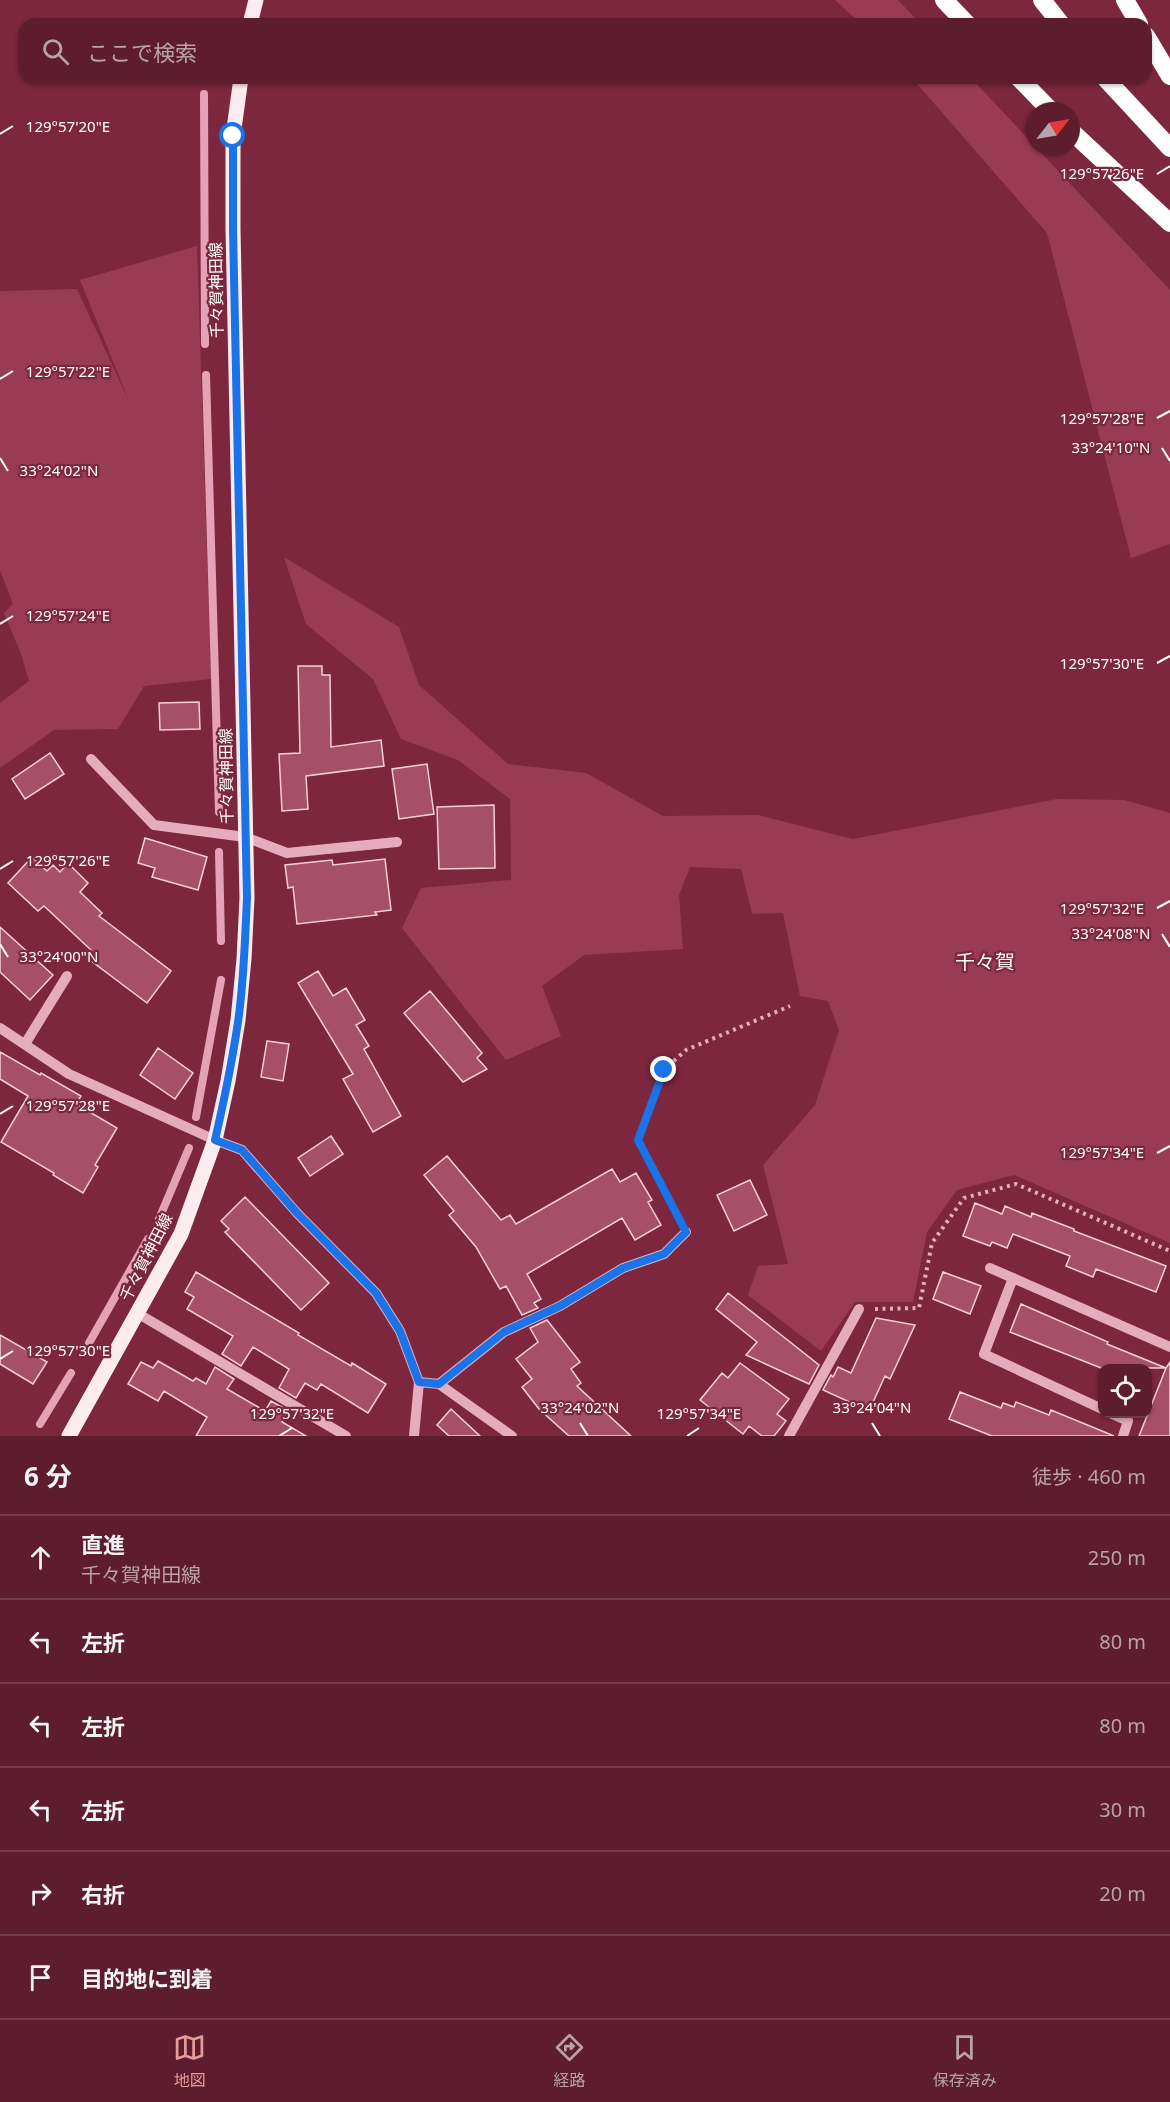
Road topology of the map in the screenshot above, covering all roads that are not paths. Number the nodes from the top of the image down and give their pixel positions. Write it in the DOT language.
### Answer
graph roads {
  1 [pos="256,0"];
  2 [pos="944,0"];
  3 [pos="1042,0"];
  4 [pos="1125,0"];
  5 [pos="252,18"];
  6 [pos="961,18"];
  7 [pos="1056,18"];
  8 [pos="1136,18"];
  9 [pos="1152,46"];
  10 [pos="1170,76"];
  11 [pos="240,84"];
  12 [pos="1026,84"];
  13 [pos="1111,84"];
  14 [pos="1043,102"];
  15 [pos="1080,139"];
  16 [pos="1170,148"];
  17 [pos="1170,223"];
  18 [pos="91,759"];
  19 [pos="245,837"];
  20 [pos="397,842"];
  21 [pos="68,976"];
  22 [pos="0,1028"];
  23 [pos="25,1044"];
  24 [pos="215,1140"];
  25 [pos="686,1232"];
  26 [pos="990,1268"];
  27 [pos="1013,1278"];
  28 [pos="859,1310"];
  29 [pos="138,1313"];
  30 [pos="1170,1347"];
  31 [pos="419,1382"];
  32 [pos="439,1384"];
  33 [pos="1098,1407"];
  34 [pos="1122,1418"];
  35 [pos="69,1436"];
  36 [pos="346,1436"];
  37 [pos="414,1436"];
  38 [pos="512,1436"];
  39 [pos="789,1436"];
  40 [pos="1123,1436"];
  1 -- 5 [label="main road"];
  2 -- 6 [label="highway"];
  3 -- 7 [label="highway"];
  4 -- 8 [label="highway"];
  9 -- 10 [label="highway"];
  11 -- 19 [label="main road, 千々賀神田線"];
  12 -- 14 [label="highway"];
  13 -- 16 [label="highway"];
  15 -- 17 [label="highway"];
  18 -- 19 [label="street"];
  19 -- 20 [label="street"];
  19 -- 24 [label="main road, 千々賀神田線"];
  21 -- 23 [label="street"];
  22 -- 23 [label="street"];
  23 -- 24 [label="street"];
  24 -- 29 [label="main road, 千々賀神田線"];
  24 -- 31 [label="street"];
  25 -- 32 [label="street"];
  26 -- 27 [label="street"];
  27 -- 30 [label="street"];
  27 -- 33 [label="street"];
  28 -- 39 [label="street"];
  29 -- 35 [label="main road, 千々賀神田線"];
  29 -- 36 [label="street"];
  31 -- 32 [label="street"];
  31 -- 37 [label="street"];
  32 -- 38 [label="street"];
  34 -- 40 [label="street"];
}
